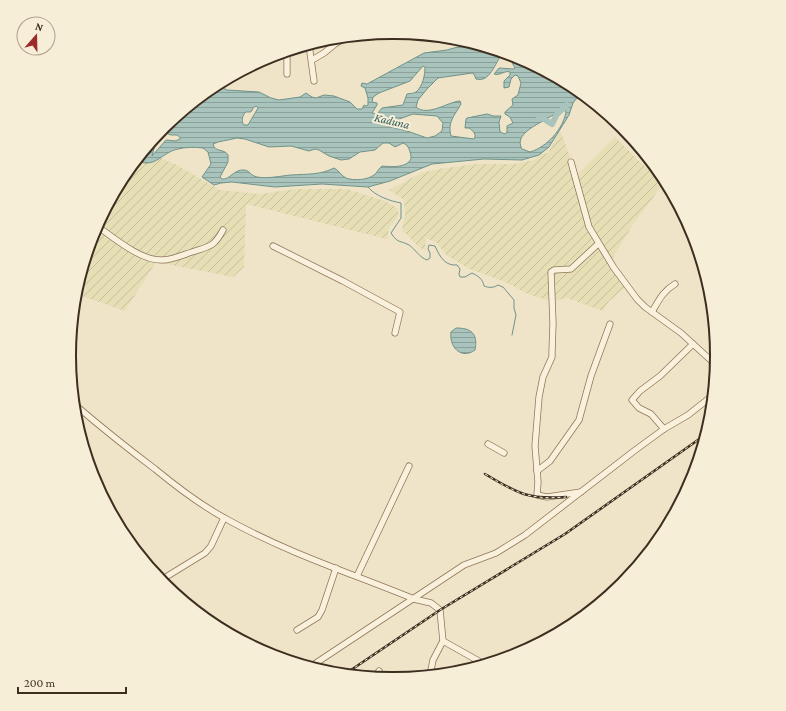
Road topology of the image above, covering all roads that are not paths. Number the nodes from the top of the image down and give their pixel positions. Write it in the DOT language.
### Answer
graph roads {
  1 [pos="334,45"];
  2 [pos="310,50"];
  3 [pos="287,57"];
  4 [pos="312,60"];
  5 [pos="287,74"];
  6 [pos="314,82"];
  7 [pos="571,162"];
  8 [pos="103,230"];
  9 [pos="223,230"];
  10 [pos="598,244"];
  11 [pos="273,246"];
  12 [pos="675,284"];
  13 [pos="652,312"];
  14 [pos="610,324"];
  15 [pos="395,333"];
  16 [pos="693,344"];
  17 [pos="710,359"];
  18 [pos="706,401"];
  19 [pos="82,411"];
  20 [pos="664,429"];
  21 [pos="488,444"];
  22 [pos="504,453"];
  23 [pos="409,466"];
  24 [pos="537,471"];
  25 [pos="582,492"];
  26 [pos="224,518"];
  27 [pos="336,568"];
  28 [pos="357,576"];
  29 [pos="167,577"];
  30 [pos="414,599"];
  31 [pos="297,630"];
  32 [pos="443,641"];
  33 [pos="477,660"];
  34 [pos="317,662"];
  35 [pos="431,669"];
  1 -- 4 [label="street"];
  2 -- 4 [label="street"];
  3 -- 5 [label="street"];
  4 -- 6 [label="street"];
  7 -- 10 [label="street"];
  8 -- 9 [label="street"];
  10 -- 13 [label="street"];
  10 -- 24 [label="street"];
  11 -- 15 [label="street"];
  12 -- 13 [label="street"];
  13 -- 16 [label="street"];
  14 -- 24 [label="street"];
  16 -- 17 [label="street"];
  16 -- 20 [label="street"];
  18 -- 20 [label="street"];
  19 -- 26 [label="street"];
  20 -- 25 [label="street"];
  21 -- 22 [label="street"];
  23 -- 28 [label="street"];
  24 -- 25 [label="street"];
  25 -- 30 [label="street"];
  26 -- 27 [label="street"];
  26 -- 29 [label="street"];
  27 -- 28 [label="street"];
  27 -- 31 [label="street"];
  28 -- 30 [label="street"];
  30 -- 32 [label="street"];
  30 -- 34 [label="street"];
  32 -- 33 [label="street"];
  32 -- 35 [label="street"];
}
